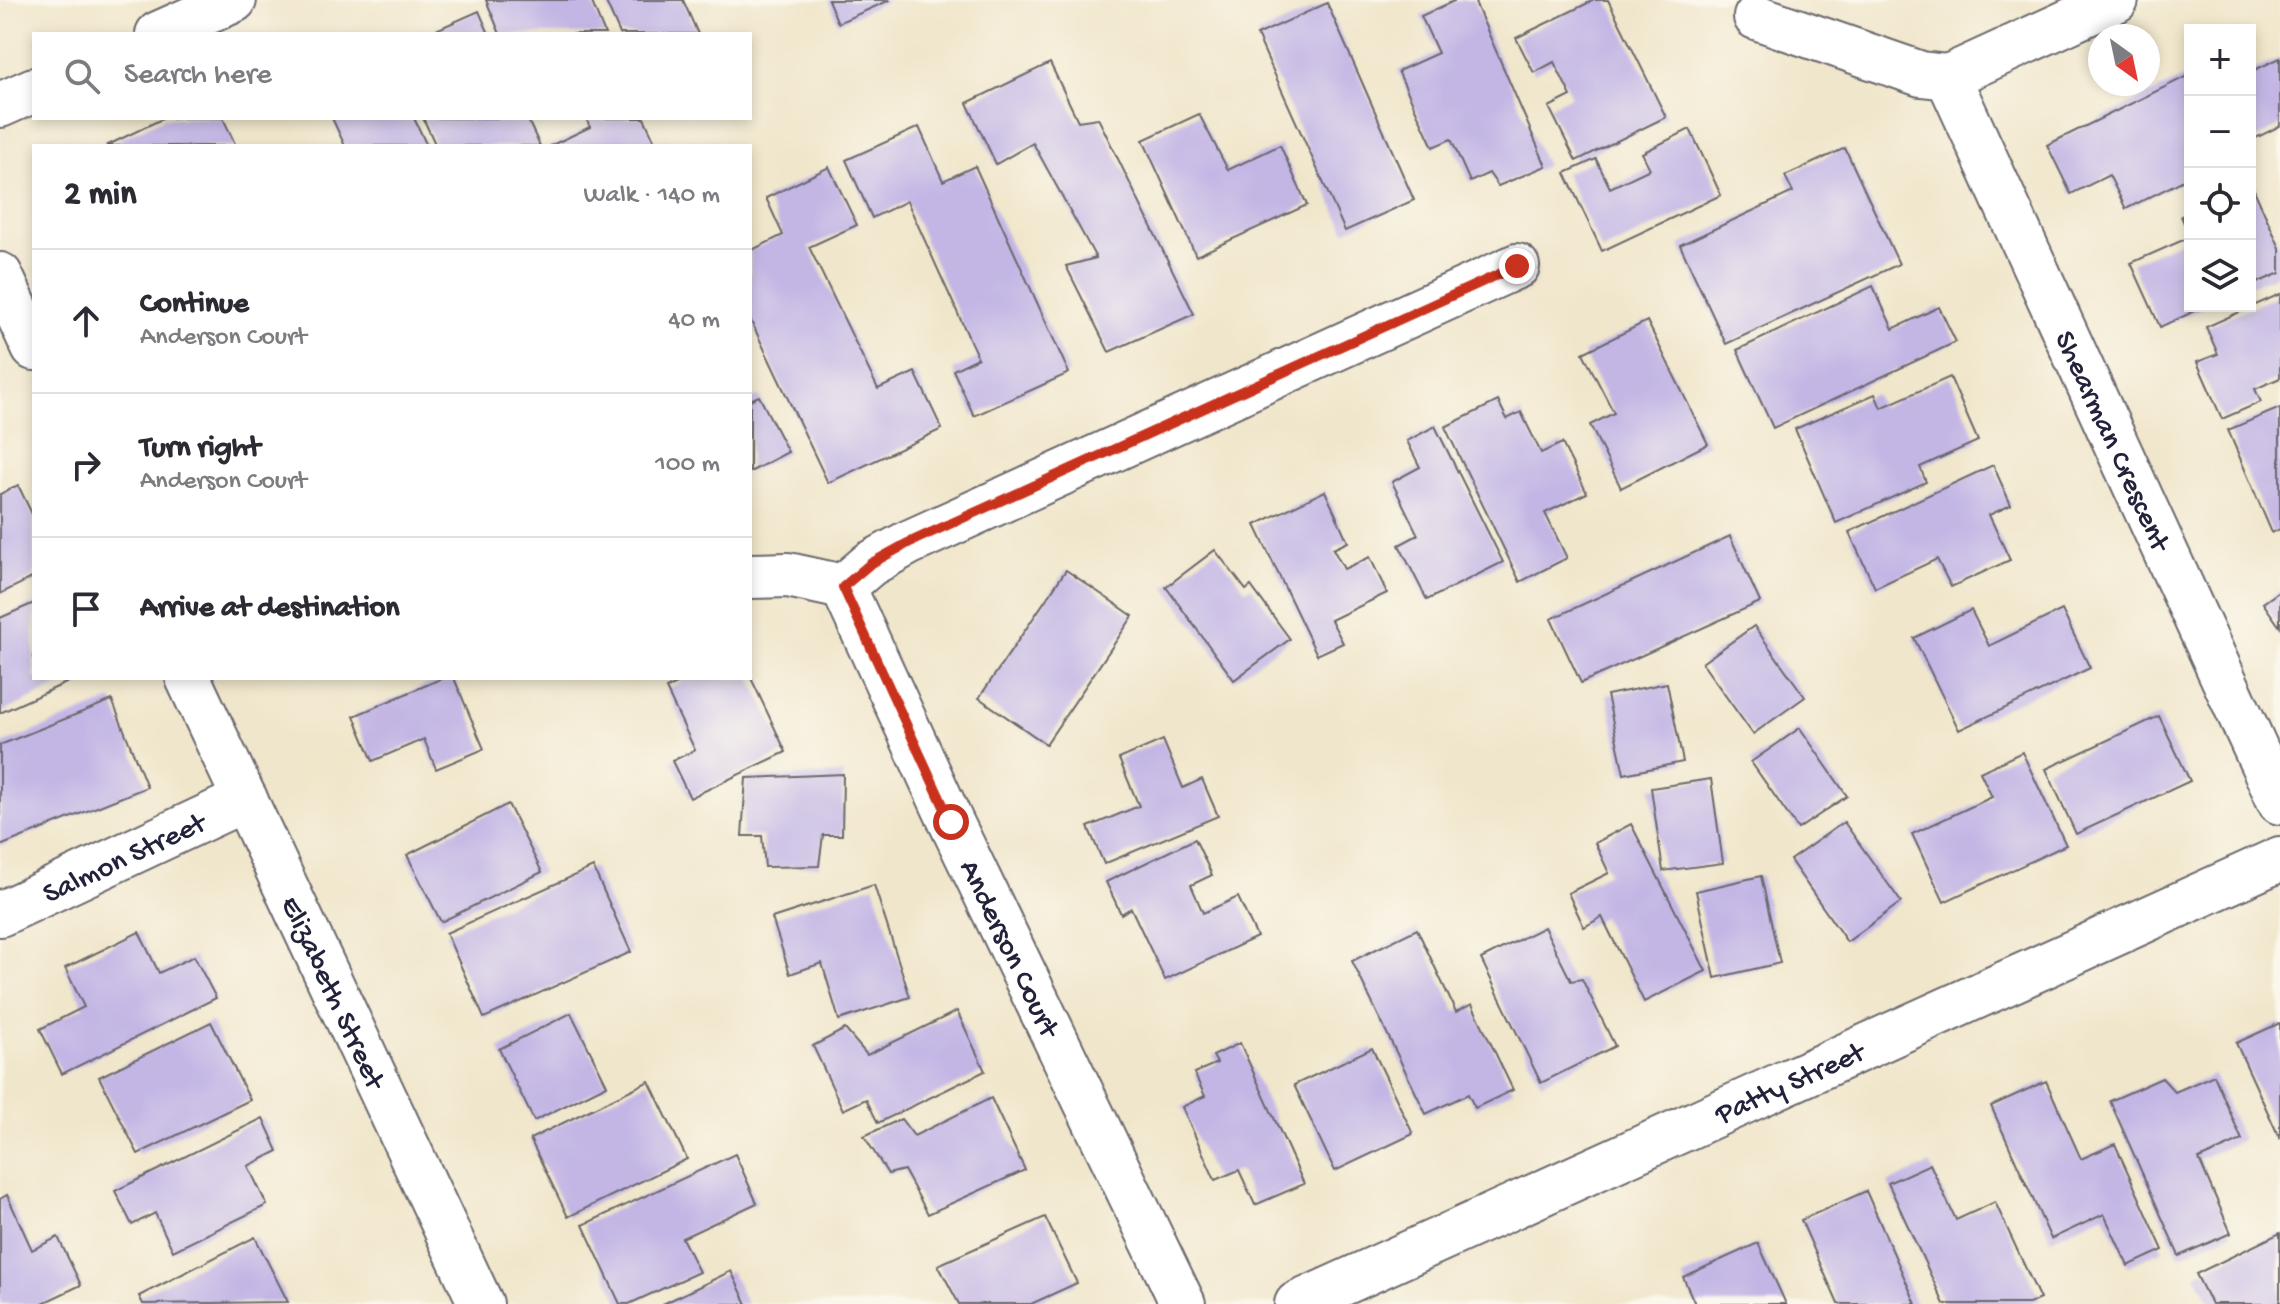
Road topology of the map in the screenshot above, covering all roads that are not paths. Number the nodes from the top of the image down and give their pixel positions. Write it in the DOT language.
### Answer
graph roads {
  1 [pos="234,0"];
  2 [pos="2116,0"];
  3 [pos="1756,17"];
  4 [pos="162,32"];
  5 [pos="1948,77"];
  6 [pos="32,91"];
  7 [pos="0,105"];
  8 [pos="1517,266"];
  9 [pos="0,275"];
  10 [pos="32,344"];
  11 [pos="752,576"];
  12 [pos="843,587"];
  13 [pos="189,680"];
  14 [pos="245,799"];
  15 [pos="2280,802"];
  16 [pos="2280,859"];
  17 [pos="0,914"];
  18 [pos="481,1304"];
  19 [pos="1183,1304"];
  20 [pos="1297,1304"];
  1 -- 4 [label="street"];
  2 -- 5 [label="street"];
  3 -- 5 [label="street"];
  5 -- 15 [label="street, Shearman Crescent"];
  6 -- 7 [label="street"];
  8 -- 12 [label="street"];
  9 -- 10 [label="street"];
  11 -- 12 [label="street"];
  12 -- 19 [label="street, Anderson Court"];
  13 -- 14 [label="street, Elizabeth Street"];
  14 -- 17 [label="street, Salmon Street"];
  14 -- 18 [label="street, Elizabeth Street"];
  16 -- 20 [label="street, Patty Street"];
}
